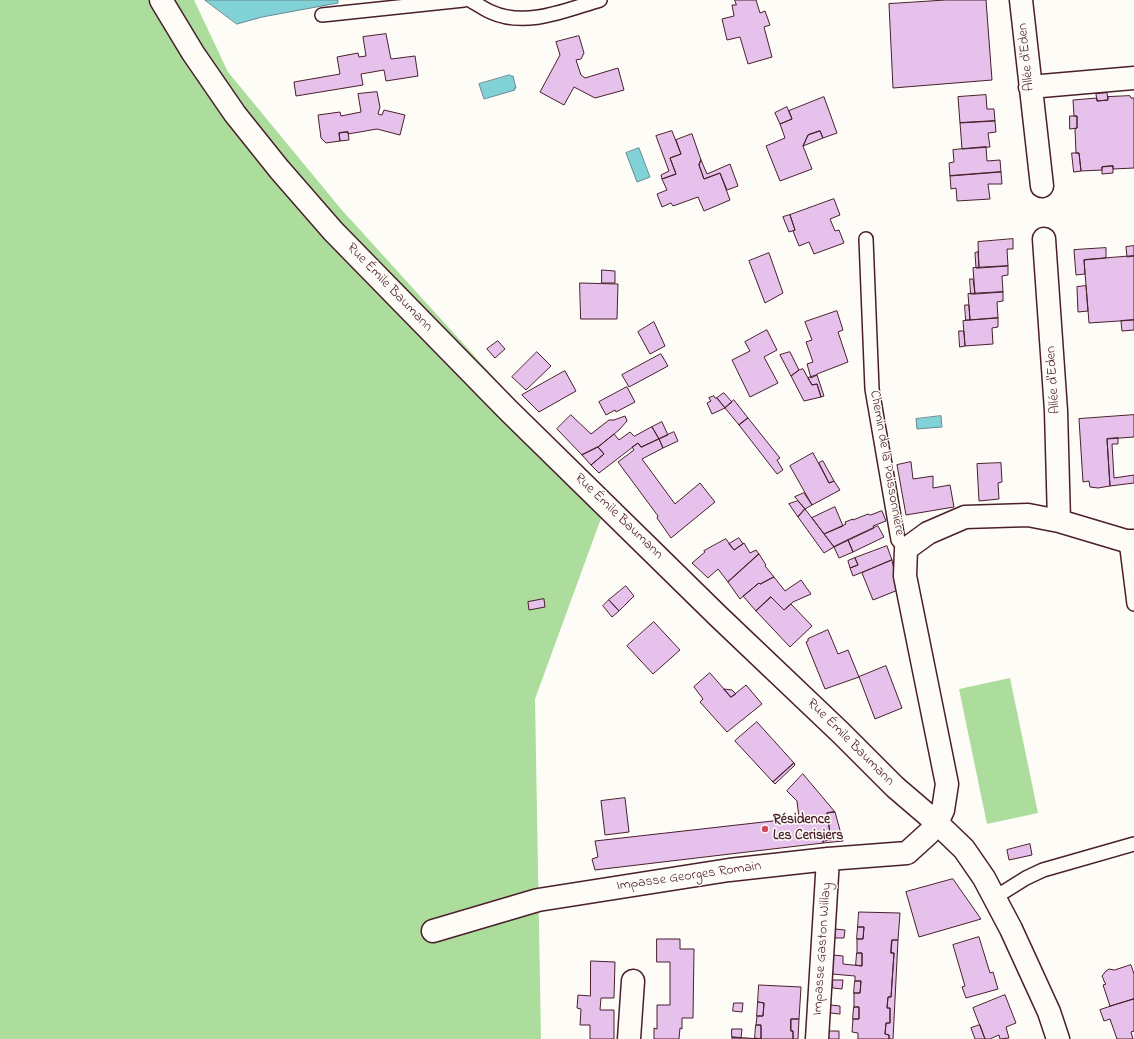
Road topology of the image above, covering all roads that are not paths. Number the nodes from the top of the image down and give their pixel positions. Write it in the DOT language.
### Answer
graph roads {
  1 [pos="161,0"];
  2 [pos="464,0"];
  3 [pos="470,0"];
  4 [pos="600,0"];
  5 [pos="1021,0"];
  6 [pos="322,16"];
  7 [pos="1134,78"];
  8 [pos="1030,87"];
  9 [pos="1042,186"];
  10 [pos="866,239"];
  11 [pos="1044,239"];
  12 [pos="1059,521"];
  13 [pos="1130,541"];
  14 [pos="906,549"];
  15 [pos="1134,604"];
  16 [pos="937,822"];
  17 [pos="1134,844"];
  18 [pos="828,859"];
  19 [pos="994,898"];
  20 [pos="433,932"];
  21 [pos="633,981"];
  22 [pos="629,1039"];
  23 [pos="817,1039"];
  24 [pos="1058,1039"];
  1 -- 16 [label="street, Rue Émile Baumann"];
  2 -- 6 [label="lane"];
  3 -- 4 [label="lane"];
  5 -- 8 [label="street, Allée d'Eden"];
  7 -- 8 [label="street"];
  8 -- 9 [label="street, Allée d'Eden"];
  10 -- 14 [label="lane, Chemin de la Poissonnière"];
  11 -- 12 [label="street, Allée d'Eden"];
  12 -- 13 [label="street"];
  12 -- 14 [label="street"];
  13 -- 15 [label="lane"];
  14 -- 16 [label="street, Chemin de la Poissonnière"];
  16 -- 18 [label="street, Impasse Georges Romain"];
  16 -- 19 [label="street, Rue Émile Baumann"];
  17 -- 19 [label="lane"];
  18 -- 20 [label="street, Impasse Georges Romain"];
  18 -- 23 [label="street, Impasse Gaston Willay"];
  19 -- 24 [label="street, Rue Émile Baumann"];
  21 -- 22 [label="street"];
}
